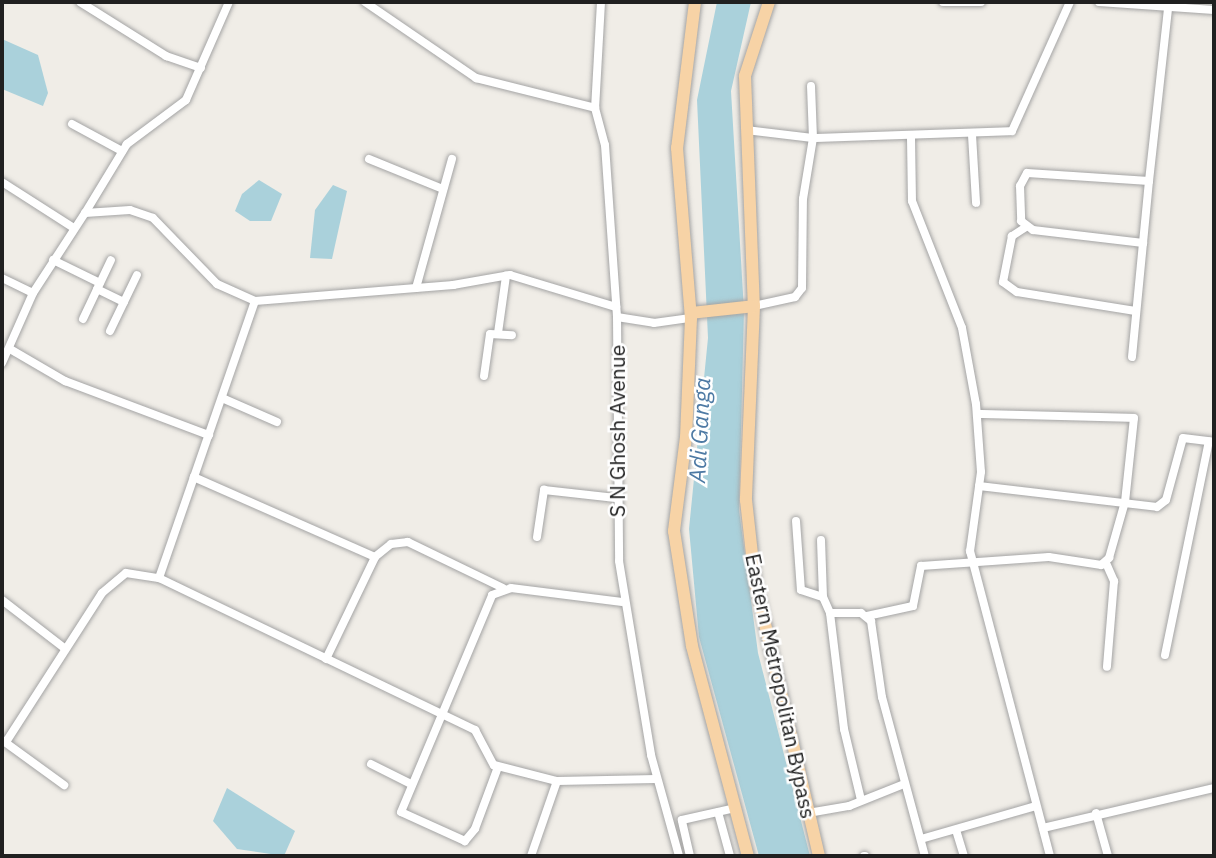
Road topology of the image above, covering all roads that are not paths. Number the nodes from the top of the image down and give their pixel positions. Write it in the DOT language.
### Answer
graph roads {
  1 [pos="80,2"];
  2 [pos="229,2"];
  3 [pos="365,2"];
  4 [pos="601,2"];
  5 [pos="695,2"];
  6 [pos="769,2"];
  7 [pos="943,2"];
  8 [pos="981,2"];
  9 [pos="1070,2"];
  10 [pos="1099,2"];
  11 [pos="1131,3"];
  12 [pos="1168,8"];
  13 [pos="1214,10"];
  14 [pos="201,68"];
  15 [pos="811,86"];
  16 [pos="595,108"];
  17 [pos="72,124"];
  18 [pos="744,130"];
  19 [pos="972,135"];
  20 [pos="813,138"];
  21 [pos="911,138"];
  22 [pos="122,151"];
  23 [pos="369,159"];
  24 [pos="452,159"];
  25 [pos="1149,181"];
  26 [pos="2,182"];
  27 [pos="443,189"];
  28 [pos="976,203"];
  29 [pos="85,213"];
  30 [pos="1026,227"];
  31 [pos="74,228"];
  32 [pos="1143,243"];
  33 [pos="52,260"];
  34 [pos="111,260"];
  35 [pos="138,275"];
  36 [pos="506,276"];
  37 [pos="2,278"];
  38 [pos="99,286"];
  39 [pos="416,288"];
  40 [pos="33,293"];
  41 [pos="255,301"];
  42 [pos="124,302"];
  43 [pos="616,307"];
  44 [pos="748,307"];
  45 [pos="1135,311"];
  46 [pos="691,315"];
  47 [pos="617,317"];
  48 [pos="83,319"];
  49 [pos="110,331"];
  50 [pos="498,333"];
  51 [pos="512,335"];
  52 [pos="10,349"];
  53 [pos="1132,356"];
  54 [pos="2,363"];
  55 [pos="484,376"];
  56 [pos="222,398"];
  57 [pos="977,414"];
  58 [pos="277,422"];
  59 [pos="209,435"];
  60 [pos="1212,442"];
  61 [pos="194,477"];
  62 [pos="979,486"];
  63 [pos="616,498"];
  64 [pos="1125,502"];
  65 [pos="796,521"];
  66 [pos="537,537"];
  67 [pos="821,540"];
  68 [pos="375,557"];
  69 [pos="973,563"];
  70 [pos="1106,563"];
  71 [pos="159,578"];
  72 [pos="503,588"];
  73 [pos="823,597"];
  74 [pos="2,600"];
  75 [pos="622,602"];
  76 [pos="830,613"];
  77 [pos="867,616"];
  78 [pos="64,648"];
  79 [pos="1166,655"];
  80 [pos="326,659"];
  81 [pos="1107,667"];
  82 [pos="442,714"];
  83 [pos="4,741"];
  84 [pos="371,764"];
  85 [pos="498,766"];
  86 [pos="656,779"];
  87 [pos="557,781"];
  88 [pos="411,784"];
  89 [pos="904,784"];
  90 [pos="64,785"];
  91 [pos="1214,789"];
  92 [pos="860,800"];
  93 [pos="1036,806"];
  94 [pos="734,808"];
  95 [pos="718,812"];
  96 [pos="808,813"];
  97 [pos="1096,813"];
  98 [pos="1042,828"];
  99 [pos="956,830"];
  100 [pos="921,839"];
  101 [pos="531,856"];
  102 [pos="679,856"];
  103 [pos="690,856"];
  104 [pos="730,856"];
  105 [pos="748,856"];
  106 [pos="819,856"];
  107 [pos="925,856"];
  108 [pos="964,856"];
  109 [pos="1050,856"];
  110 [pos="1108,856"];
  1 -- 14 [label="street"];
  2 -- 14 [label="street"];
  3 -- 16 [label="street"];
  4 -- 16 [label="street, S N Ghosh Avenue"];
  5 -- 46 [label="main road"];
  6 -- 18 [label="main road, Eastern Metropolitan Bypass"];
  7 -- 8 [label="street"];
  9 -- 19 [label="street"];
  10 -- 11 [label="street"];
  11 -- 12 [label="street"];
  12 -- 13 [label="street"];
  12 -- 25 [label="street"];
  14 -- 22 [label="street"];
  15 -- 20 [label="street"];
  16 -- 43 [label="street, S N Ghosh Avenue"];
  17 -- 22 [label="street"];
  18 -- 20 [label="street"];
  18 -- 44 [label="main road, Eastern Metropolitan Bypass"];
  19 -- 21 [label="street"];
  19 -- 28 [label="street"];
  20 -- 21 [label="street"];
  20 -- 44 [label="street"];
  21 -- 57 [label="street"];
  22 -- 29 [label="street"];
  23 -- 27 [label="street"];
  24 -- 27 [label="street"];
  25 -- 30 [label="street"];
  25 -- 32 [label="street"];
  26 -- 31 [label="street"];
  27 -- 39 [label="street"];
  29 -- 31 [label="street"];
  29 -- 41 [label="street"];
  30 -- 32 [label="street"];
  30 -- 45 [label="street"];
  31 -- 33 [label="street"];
  32 -- 45 [label="street"];
  33 -- 38 [label="street"];
  33 -- 40 [label="street"];
  34 -- 38 [label="street"];
  35 -- 42 [label="street"];
  36 -- 39 [label="street"];
  36 -- 43 [label="street"];
  36 -- 50 [label="street"];
  37 -- 40 [label="street"];
  38 -- 42 [label="street"];
  38 -- 48 [label="street"];
  39 -- 41 [label="street"];
  40 -- 52 [label="street"];
  41 -- 56 [label="street"];
  42 -- 49 [label="street"];
  43 -- 47 [label="street, S N Ghosh Avenue"];
  44 -- 46 [label="main road"];
  44 -- 96 [label="main road, Eastern Metropolitan Bypass"];
  45 -- 53 [label="street"];
  46 -- 47 [label="street"];
  46 -- 94 [label="main road"];
  47 -- 63 [label="street, S N Ghosh Avenue"];
  50 -- 51 [label="street"];
  50 -- 55 [label="street"];
  52 -- 54 [label="street"];
  52 -- 59 [label="street"];
  56 -- 58 [label="street"];
  56 -- 59 [label="street"];
  57 -- 62 [label="street"];
  57 -- 64 [label="street"];
  59 -- 61 [label="street"];
  60 -- 64 [label="street"];
  60 -- 79 [label="street"];
  61 -- 68 [label="street"];
  61 -- 71 [label="street"];
  62 -- 64 [label="street"];
  62 -- 69 [label="street"];
  63 -- 66 [label="street"];
  63 -- 75 [label="street, S N Ghosh Avenue"];
  64 -- 70 [label="street"];
  65 -- 73 [label="street"];
  67 -- 73 [label="street"];
  68 -- 72 [label="street"];
  68 -- 80 [label="street"];
  69 -- 70 [label="street"];
  69 -- 77 [label="street"];
  69 -- 93 [label="street"];
  70 -- 81 [label="street"];
  71 -- 78 [label="street"];
  71 -- 80 [label="street"];
  72 -- 75 [label="street"];
  72 -- 82 [label="street"];
  73 -- 76 [label="street"];
  74 -- 78 [label="street"];
  75 -- 86 [label="street, S N Ghosh Avenue"];
  76 -- 77 [label="street"];
  76 -- 92 [label="street"];
  77 -- 89 [label="street"];
  78 -- 83 [label="street"];
  80 -- 82 [label="street"];
  82 -- 85 [label="street"];
  82 -- 88 [label="street"];
  83 -- 90 [label="street"];
  84 -- 88 [label="street"];
  85 -- 87 [label="street"];
  85 -- 88 [label="street"];
  86 -- 87 [label="street"];
  86 -- 102 [label="street, S N Ghosh Avenue"];
  87 -- 101 [label="street"];
  89 -- 92 [label="street"];
  89 -- 100 [label="street"];
  91 -- 97 [label="street"];
  92 -- 96 [label="street"];
  93 -- 98 [label="street"];
  93 -- 99 [label="street"];
  94 -- 95 [label="street"];
  94 -- 105 [label="main road"];
  95 -- 103 [label="street"];
  95 -- 104 [label="street"];
  96 -- 106 [label="main road, Eastern Metropolitan Bypass"];
  97 -- 98 [label="street"];
  97 -- 110 [label="street"];
  98 -- 109 [label="street"];
  99 -- 100 [label="street"];
  99 -- 108 [label="street"];
  100 -- 107 [label="street"];
}
